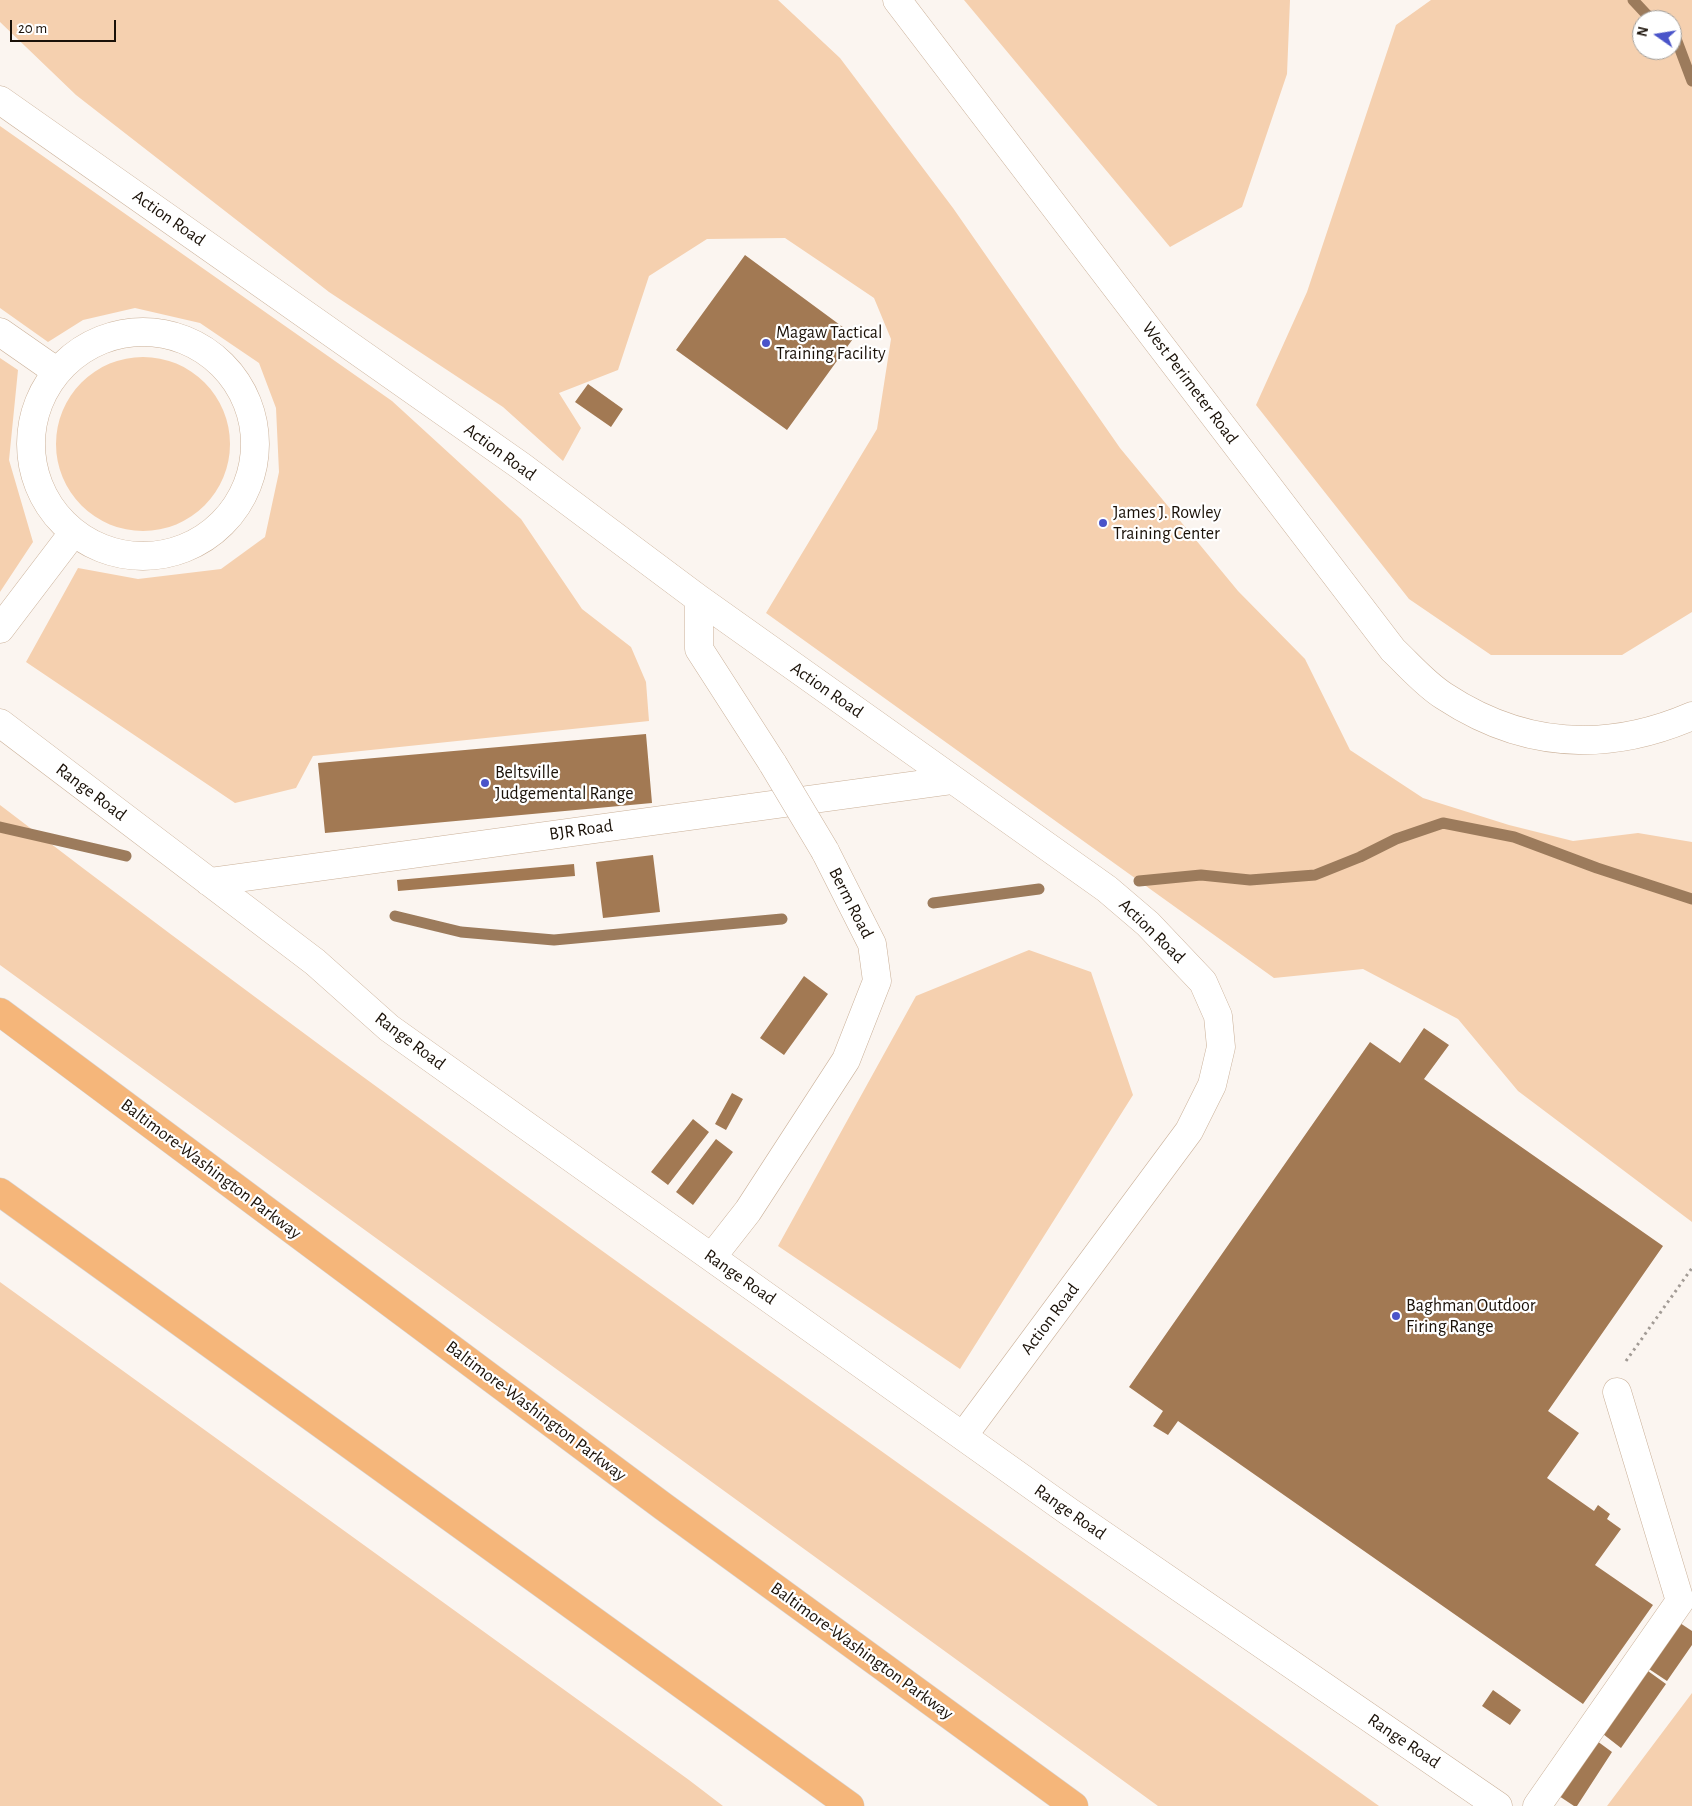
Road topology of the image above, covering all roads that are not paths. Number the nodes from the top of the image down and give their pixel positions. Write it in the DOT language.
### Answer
graph roads {
  1 [pos="897,0"];
  2 [pos="0,100"];
  3 [pos="0,332"];
  4 [pos="56,371"];
  5 [pos="73,533"];
  6 [pos="699,600"];
  7 [pos="0,629"];
  8 [pos="1692,716"];
  9 [pos="0,724"];
  10 [pos="953,780"];
  11 [pos="209,882"];
  12 [pos="0,1012"];
  13 [pos="0,1192"];
  14 [pos="712,1257"];
  15 [pos="1617,1392"];
  16 [pos="963,1436"];
  17 [pos="850,1806"];
  18 [pos="1074,1806"];
  19 [pos="1498,1806"];
  20 [pos="1537,1806"];
  1 -- 8 [label="lane, West Perimeter Road"];
  2 -- 6 [label="lane, Action Road"];
  3 -- 4 [label="lane"];
  4 -- 5 [label="lane"];
  4 -- 5 [label="lane"];
  5 -- 7 [label="lane"];
  6 -- 10 [label="lane, Action Road"];
  6 -- 14 [label="lane, Berm Road, bridge"];
  9 -- 11 [label="lane, Range Road"];
  10 -- 11 [label="lane, BJR Road"];
  10 -- 16 [label="lane, Action Road"];
  11 -- 14 [label="lane, Range Road"];
  12 -- 18 [label="highway, Baltimore-Washington Parkway"];
  13 -- 17 [label="highway"];
  14 -- 16 [label="lane, Range Road"];
  15 -- 20 [label="lane"];
  16 -- 19 [label="lane, Range Road"];
}
